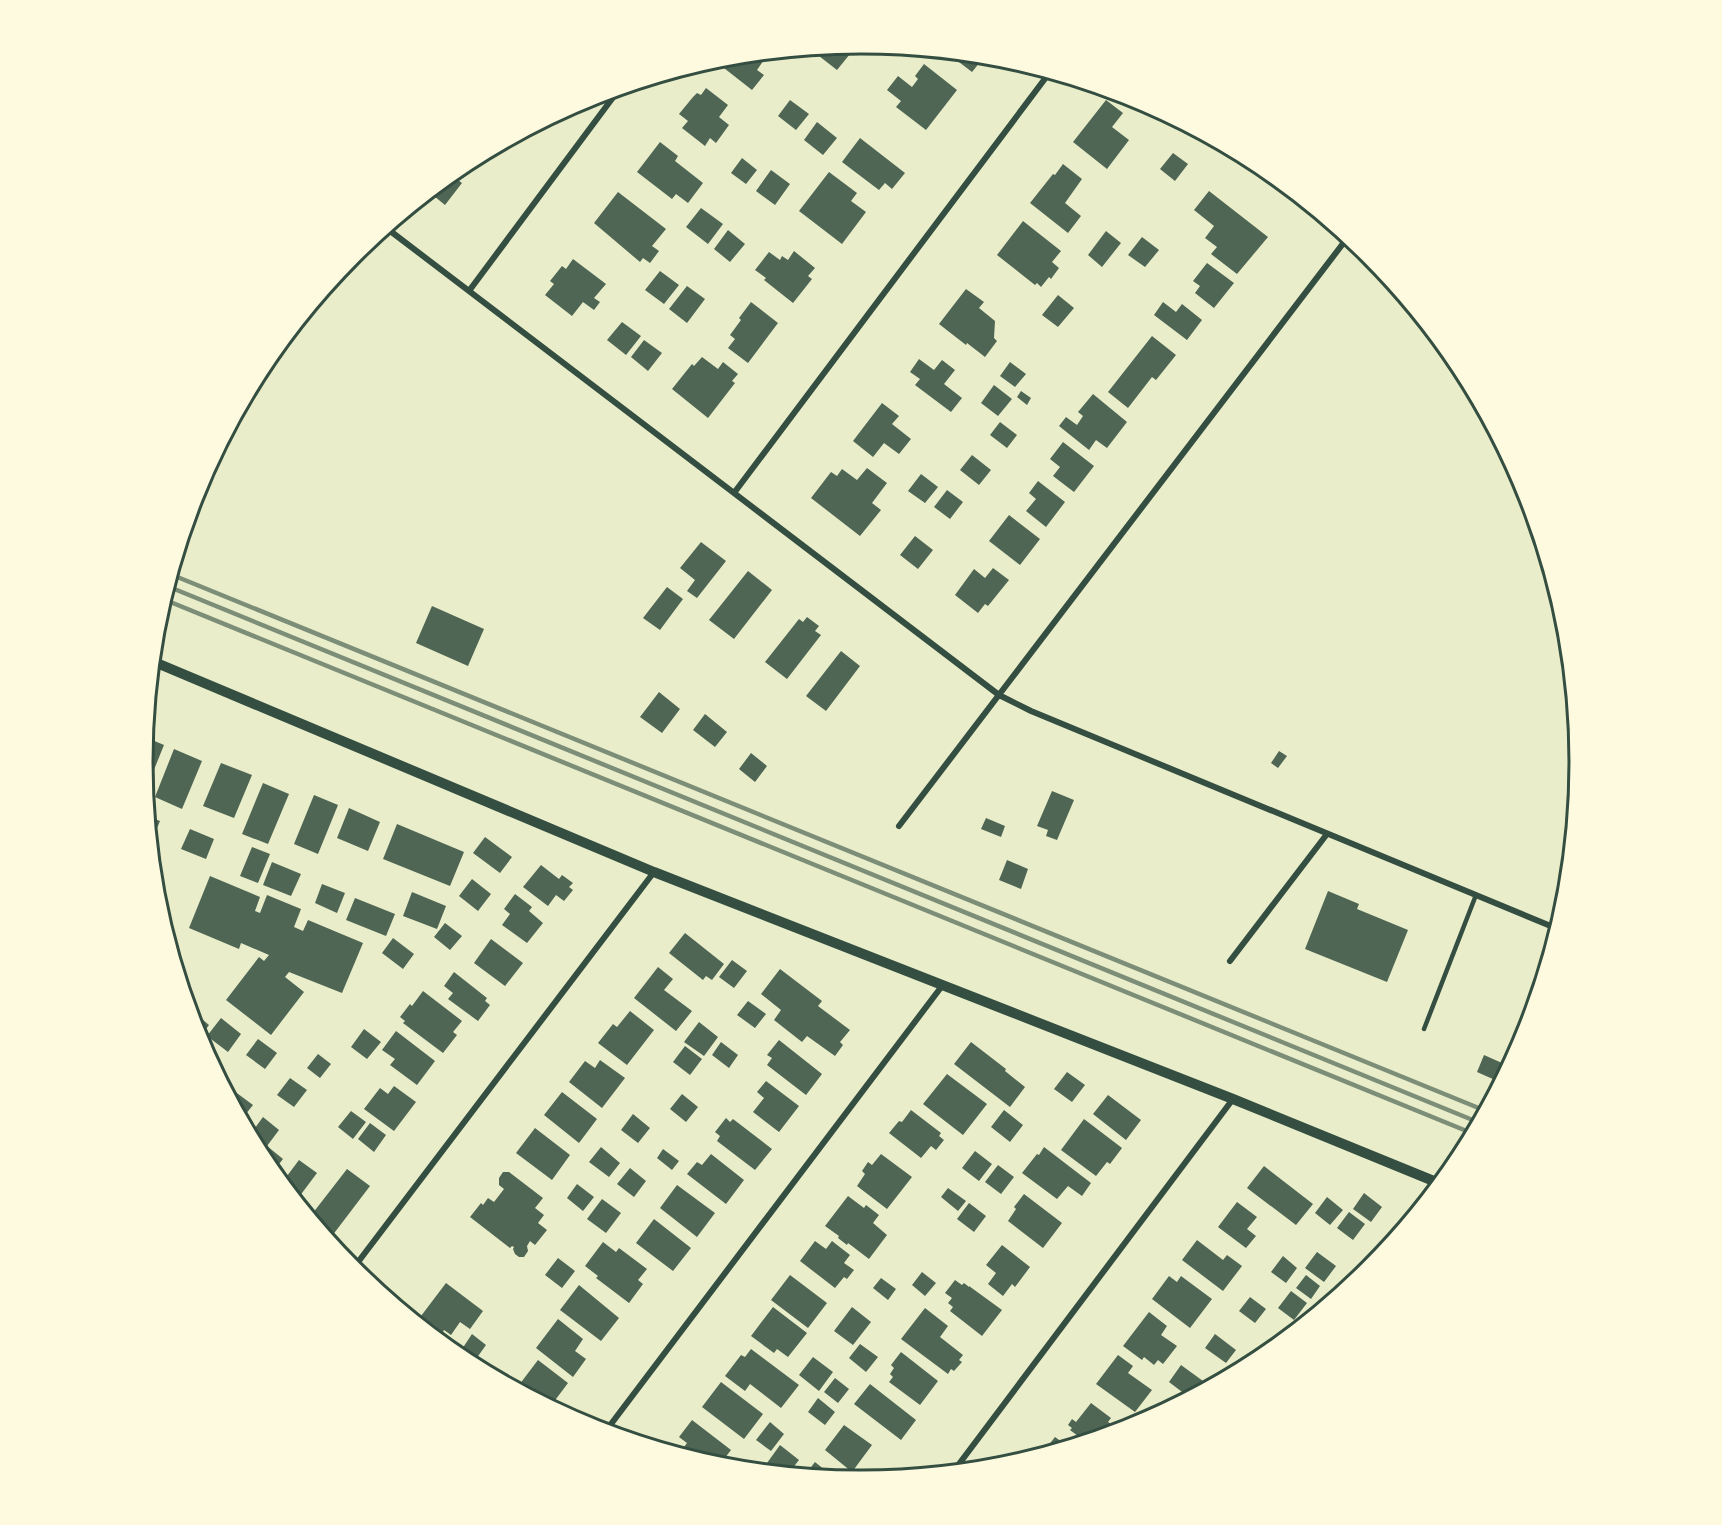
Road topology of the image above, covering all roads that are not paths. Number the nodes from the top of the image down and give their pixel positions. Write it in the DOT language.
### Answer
graph roads {
  1 [pos="1045,78"];
  2 [pos="611,100"];
  3 [pos="392,232"];
  4 [pos="1343,244"];
  5 [pos="469,291"];
  6 [pos="734,493"];
  7 [pos="160,664"];
  8 [pos="999,695"];
  9 [pos="899,826"];
  10 [pos="1327,834"];
  11 [pos="654,872"];
  12 [pos="1476,895"];
  13 [pos="1550,926"];
  14 [pos="1230,961"];
  15 [pos="942,986"];
  16 [pos="1424,1029"];
  17 [pos="1233,1099"];
  18 [pos="1433,1181"];
  19 [pos="358,1261"];
  20 [pos="610,1424"];
  21 [pos="959,1464"];
  1 -- 6 [label="street"];
  2 -- 5 [label="street"];
  3 -- 5 [label="street"];
  4 -- 8 [label="street"];
  5 -- 6 [label="street"];
  6 -- 8 [label="street"];
  7 -- 11 [label="street"];
  8 -- 9 [label="street"];
  8 -- 10 [label="street"];
  10 -- 12 [label="street"];
  10 -- 14 [label="street"];
  11 -- 15 [label="street"];
  11 -- 19 [label="street"];
  12 -- 13 [label="street"];
  12 -- 16 [label="lane"];
  15 -- 17 [label="street"];
  15 -- 20 [label="street"];
  17 -- 18 [label="street"];
  17 -- 21 [label="street"];
}
